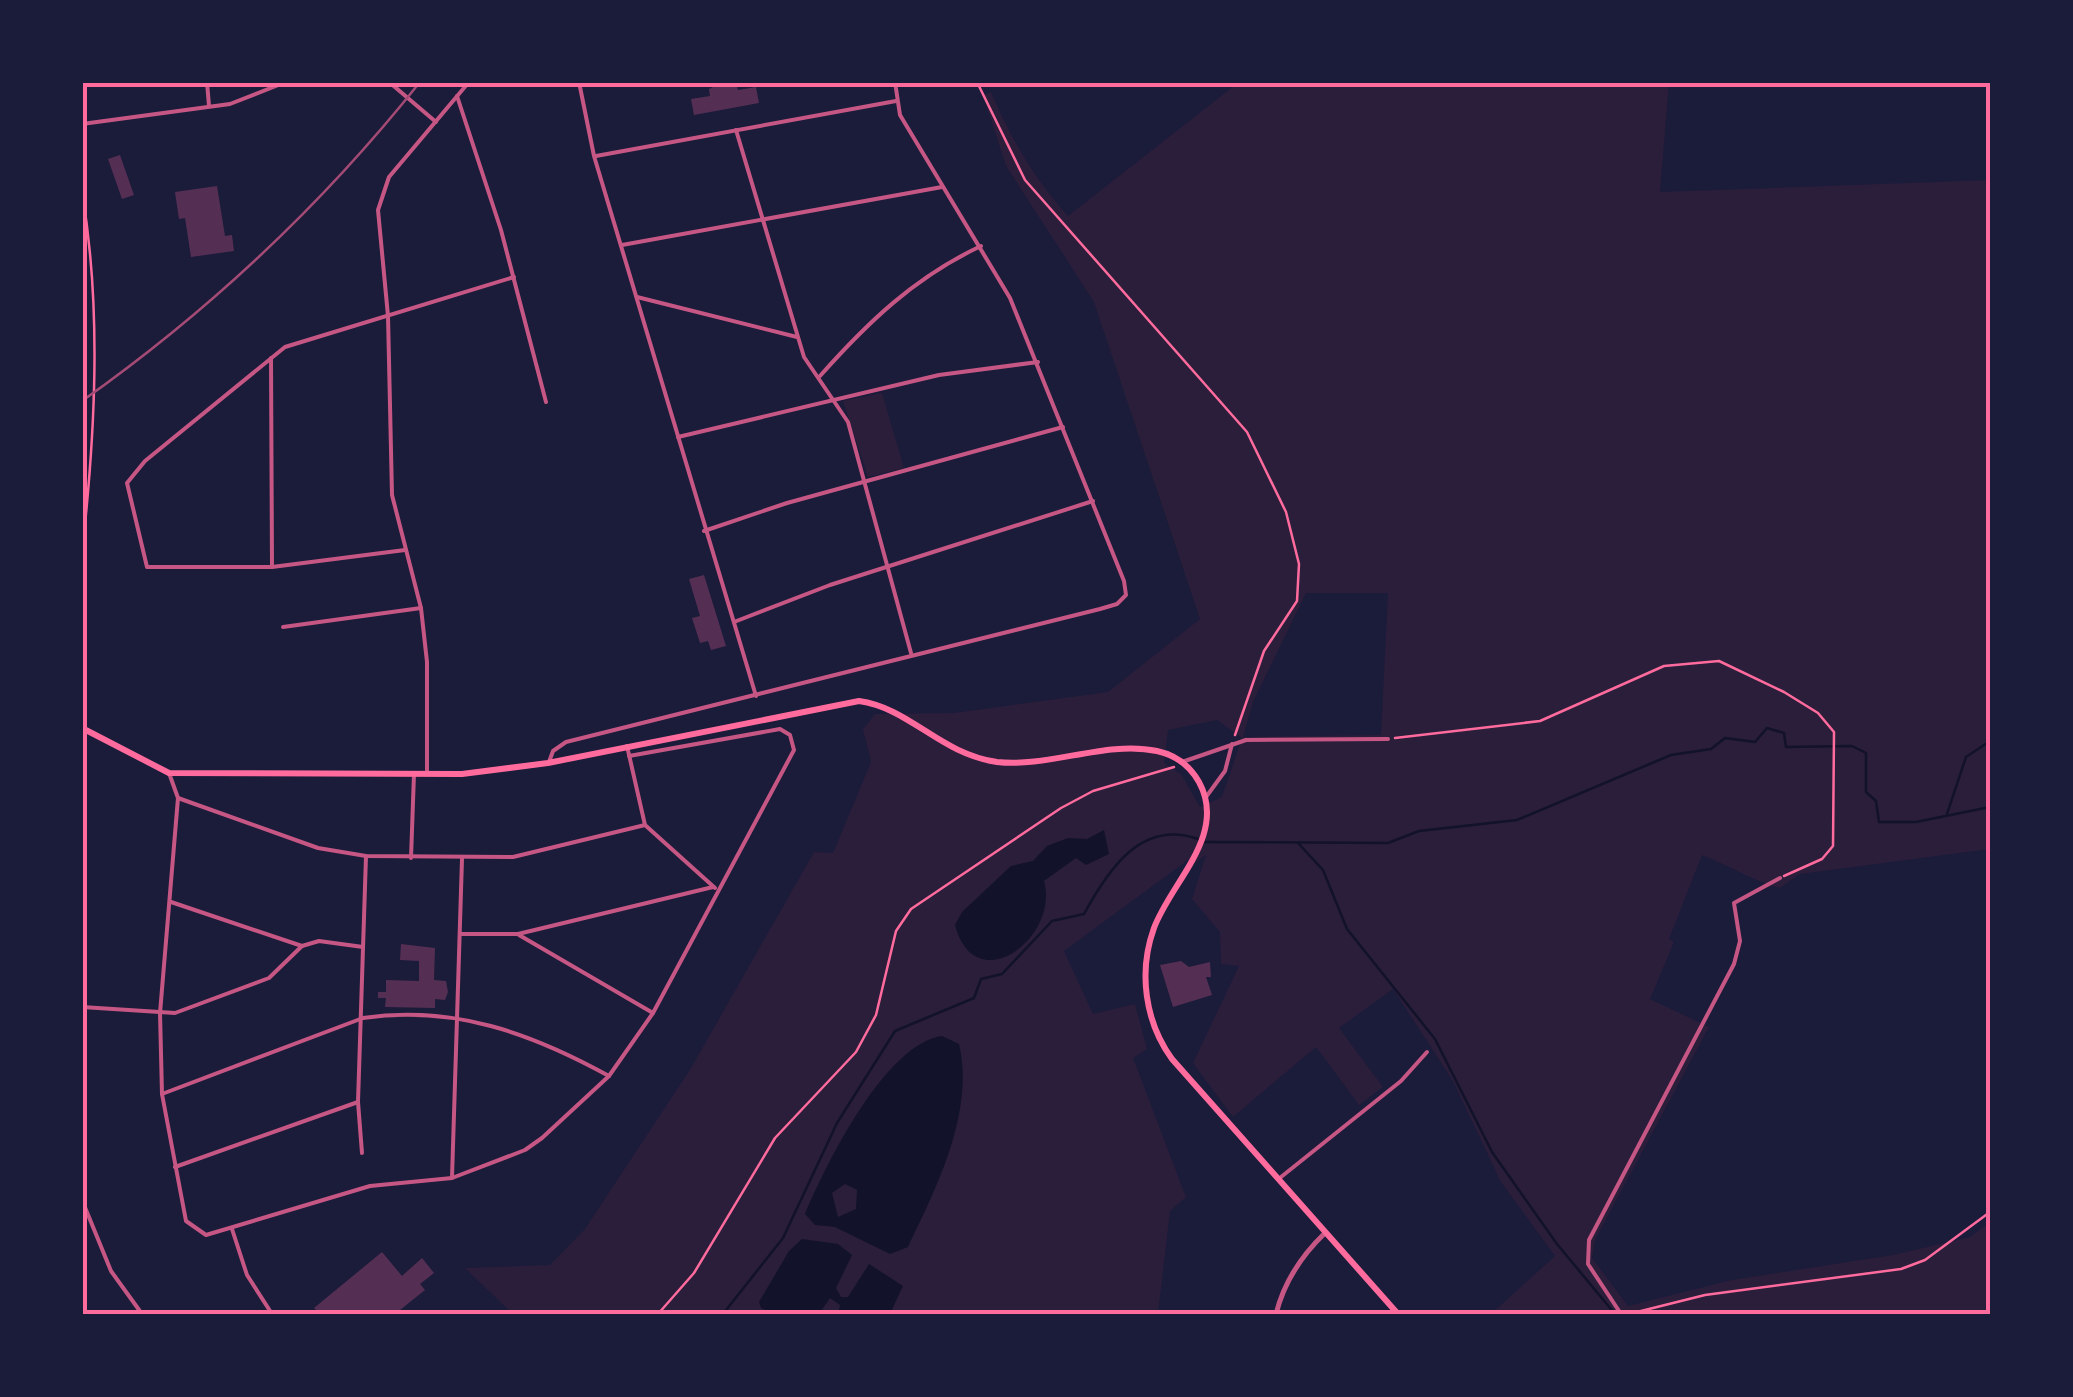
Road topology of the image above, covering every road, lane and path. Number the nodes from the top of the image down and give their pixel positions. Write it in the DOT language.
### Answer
graph roads {
  1 [pos="207,82"];
  2 [pos="286,82"];
  3 [pos="389,82"];
  4 [pos="468,82"];
  5 [pos="579,82"];
  6 [pos="894,82"];
  7 [pos="977,82"];
  8 [pos="457,96"];
  9 [pos="896,102"];
  10 [pos="209,106"];
  11 [pos="436,122"];
  12 [pos="82,124"];
  13 [pos="736,130"];
  14 [pos="594,156"];
  15 [pos="945,187"];
  16 [pos="763,217"];
  17 [pos="622,245"];
  18 [pos="981,246"];
  19 [pos="514,277"];
  20 [pos="637,297"];
  21 [pos="388,316"];
  22 [pos="82,324"];
  23 [pos="796,337"];
  24 [pos="271,358"];
  25 [pos="1038,362"];
  26 [pos="820,376"];
  27 [pos="837,399"];
  28 [pos="546,402"];
  29 [pos="1063,428"];
  30 [pos="678,437"];
  31 [pos="82,452"];
  32 [pos="866,482"];
  33 [pos="1092,502"];
  34 [pos="704,531"];
  35 [pos="406,550"];
  36 [pos="272,566"];
  37 [pos="890,569"];
  38 [pos="421,608"];
  39 [pos="734,622"];
  40 [pos="283,627"];
  41 [pos="911,654"];
  42 [pos="756,696"];
  43 [pos="82,728"];
  44 [pos="1388,739"];
  45 [pos="1232,744"];
  46 [pos="627,746"];
  47 [pos="629,756"];
  48 [pos="1182,762"];
  49 [pos="548,763"];
  50 [pos="169,774"];
  51 [pos="414,774"];
  52 [pos="427,774"];
  53 [pos="1206,797"];
  54 [pos="178,798"];
  55 [pos="645,824"];
  56 [pos="366,856"];
  57 [pos="410,858"];
  58 [pos="462,860"];
  59 [pos="1780,878"];
  60 [pos="716,888"];
  61 [pos="170,902"];
  62 [pos="461,934"];
  63 [pos="518,934"];
  64 [pos="302,946"];
  65 [pos="363,948"];
  66 [pos="82,1007"];
  67 [pos="653,1012"];
  68 [pos="160,1013"];
  69 [pos="363,1018"];
  70 [pos="458,1018"];
  71 [pos="1428,1052"];
  72 [pos="609,1076"];
  73 [pos="162,1094"];
  74 [pos="358,1102"];
  75 [pos="362,1153"];
  76 [pos="175,1166"];
  77 [pos="452,1178"];
  78 [pos="1277,1180"];
  79 [pos="82,1200"];
  80 [pos="1990,1212"];
  81 [pos="232,1229"];
  82 [pos="1324,1233"];
  83 [pos="82,1244"];
  84 [pos="82,1269"];
  85 [pos="142,1314"];
  86 [pos="272,1314"];
  87 [pos="658,1314"];
  88 [pos="1276,1314"];
  89 [pos="1398,1314"];
  90 [pos="1624,1314"];
  1 -- 10 [label="street"];
  2 -- 10 [label="street"];
  3 -- 11 [label="street"];
  4 -- 8 [label="street"];
  5 -- 14 [label="street"];
  6 -- 9 [label="street"];
  7 -- 45 [label="path"];
  8 -- 11 [label="street"];
  8 -- 19 [label="street"];
  9 -- 13 [label="street"];
  9 -- 15 [label="street"];
  10 -- 12 [label="street"];
  11 -- 21 [label="street"];
  13 -- 14 [label="street"];
  13 -- 16 [label="street"];
  14 -- 17 [label="street"];
  15 -- 16 [label="street"];
  15 -- 18 [label="street"];
  16 -- 17 [label="street"];
  16 -- 23 [label="street"];
  17 -- 20 [label="street"];
  18 -- 25 [label="street"];
  18 -- 26 [label="street"];
  19 -- 21 [label="street"];
  19 -- 28 [label="street"];
  20 -- 23 [label="street"];
  20 -- 30 [label="street"];
  21 -- 24 [label="street"];
  21 -- 35 [label="street"];
  22 -- 31 [label="main road"];
  23 -- 26 [label="street"];
  24 -- 36 [label="street"];
  24 -- 36 [label="street"];
  25 -- 27 [label="street"];
  25 -- 29 [label="street"];
  26 -- 27 [label="street"];
  27 -- 30 [label="street"];
  27 -- 32 [label="street"];
  29 -- 32 [label="street"];
  29 -- 33 [label="street"];
  30 -- 34 [label="street"];
  32 -- 34 [label="street"];
  32 -- 37 [label="street"];
  33 -- 37 [label="street"];
  33 -- 41 [label="street"];
  34 -- 39 [label="street"];
  35 -- 36 [label="street"];
  35 -- 38 [label="street"];
  37 -- 39 [label="street"];
  37 -- 41 [label="street"];
  38 -- 40 [label="street"];
  38 -- 52 [label="street"];
  39 -- 42 [label="street"];
  41 -- 42 [label="street"];
  42 -- 49 [label="street"];
  43 -- 50 [label="main road"];
  44 -- 45 [label="street"];
  44 -- 59 [label="path"];
  45 -- 48 [label="street"];
  45 -- 53 [label="street"];
  46 -- 47 [label="street"];
  46 -- 48 [label="main road"];
  46 -- 49 [label="main road"];
  47 -- 55 [label="street"];
  47 -- 60 [label="street"];
  48 -- 53 [label="main road"];
  48 -- 87 [label="path"];
  49 -- 52 [label="main road"];
  50 -- 51 [label="main road"];
  50 -- 54 [label="street"];
  51 -- 52 [label="main road"];
  51 -- 57 [label="street"];
  53 -- 78 [label="main road"];
  54 -- 56 [label="street"];
  54 -- 61 [label="street"];
  55 -- 58 [label="street"];
  55 -- 60 [label="street"];
  56 -- 57 [label="street"];
  56 -- 65 [label="street"];
  57 -- 58 [label="street"];
  58 -- 62 [label="street"];
  59 -- 90 [label="street"];
  60 -- 63 [label="street"];
  60 -- 67 [label="street"];
  61 -- 64 [label="street"];
  61 -- 68 [label="street"];
  62 -- 63 [label="street"];
  62 -- 70 [label="street"];
  63 -- 67 [label="street"];
  64 -- 65 [label="street"];
  64 -- 68 [label="street"];
  65 -- 69 [label="street"];
  66 -- 68 [label="street"];
  67 -- 72 [label="street"];
  68 -- 73 [label="street"];
  69 -- 70 [label="street"];
  69 -- 73 [label="street"];
  69 -- 74 [label="street"];
  70 -- 72 [label="street"];
  70 -- 77 [label="street"];
  71 -- 78 [label="street"];
  72 -- 77 [label="street"];
  73 -- 76 [label="street"];
  74 -- 75 [label="street"];
  74 -- 76 [label="street"];
  76 -- 81 [label="street"];
  77 -- 81 [label="street"];
  78 -- 82 [label="main road"];
  79 -- 85 [label="street"];
  80 -- 90 [label="path"];
  81 -- 86 [label="street"];
  82 -- 88 [label="street"];
  82 -- 89 [label="main road"];
  83 -- 84 [label="path"];
}
